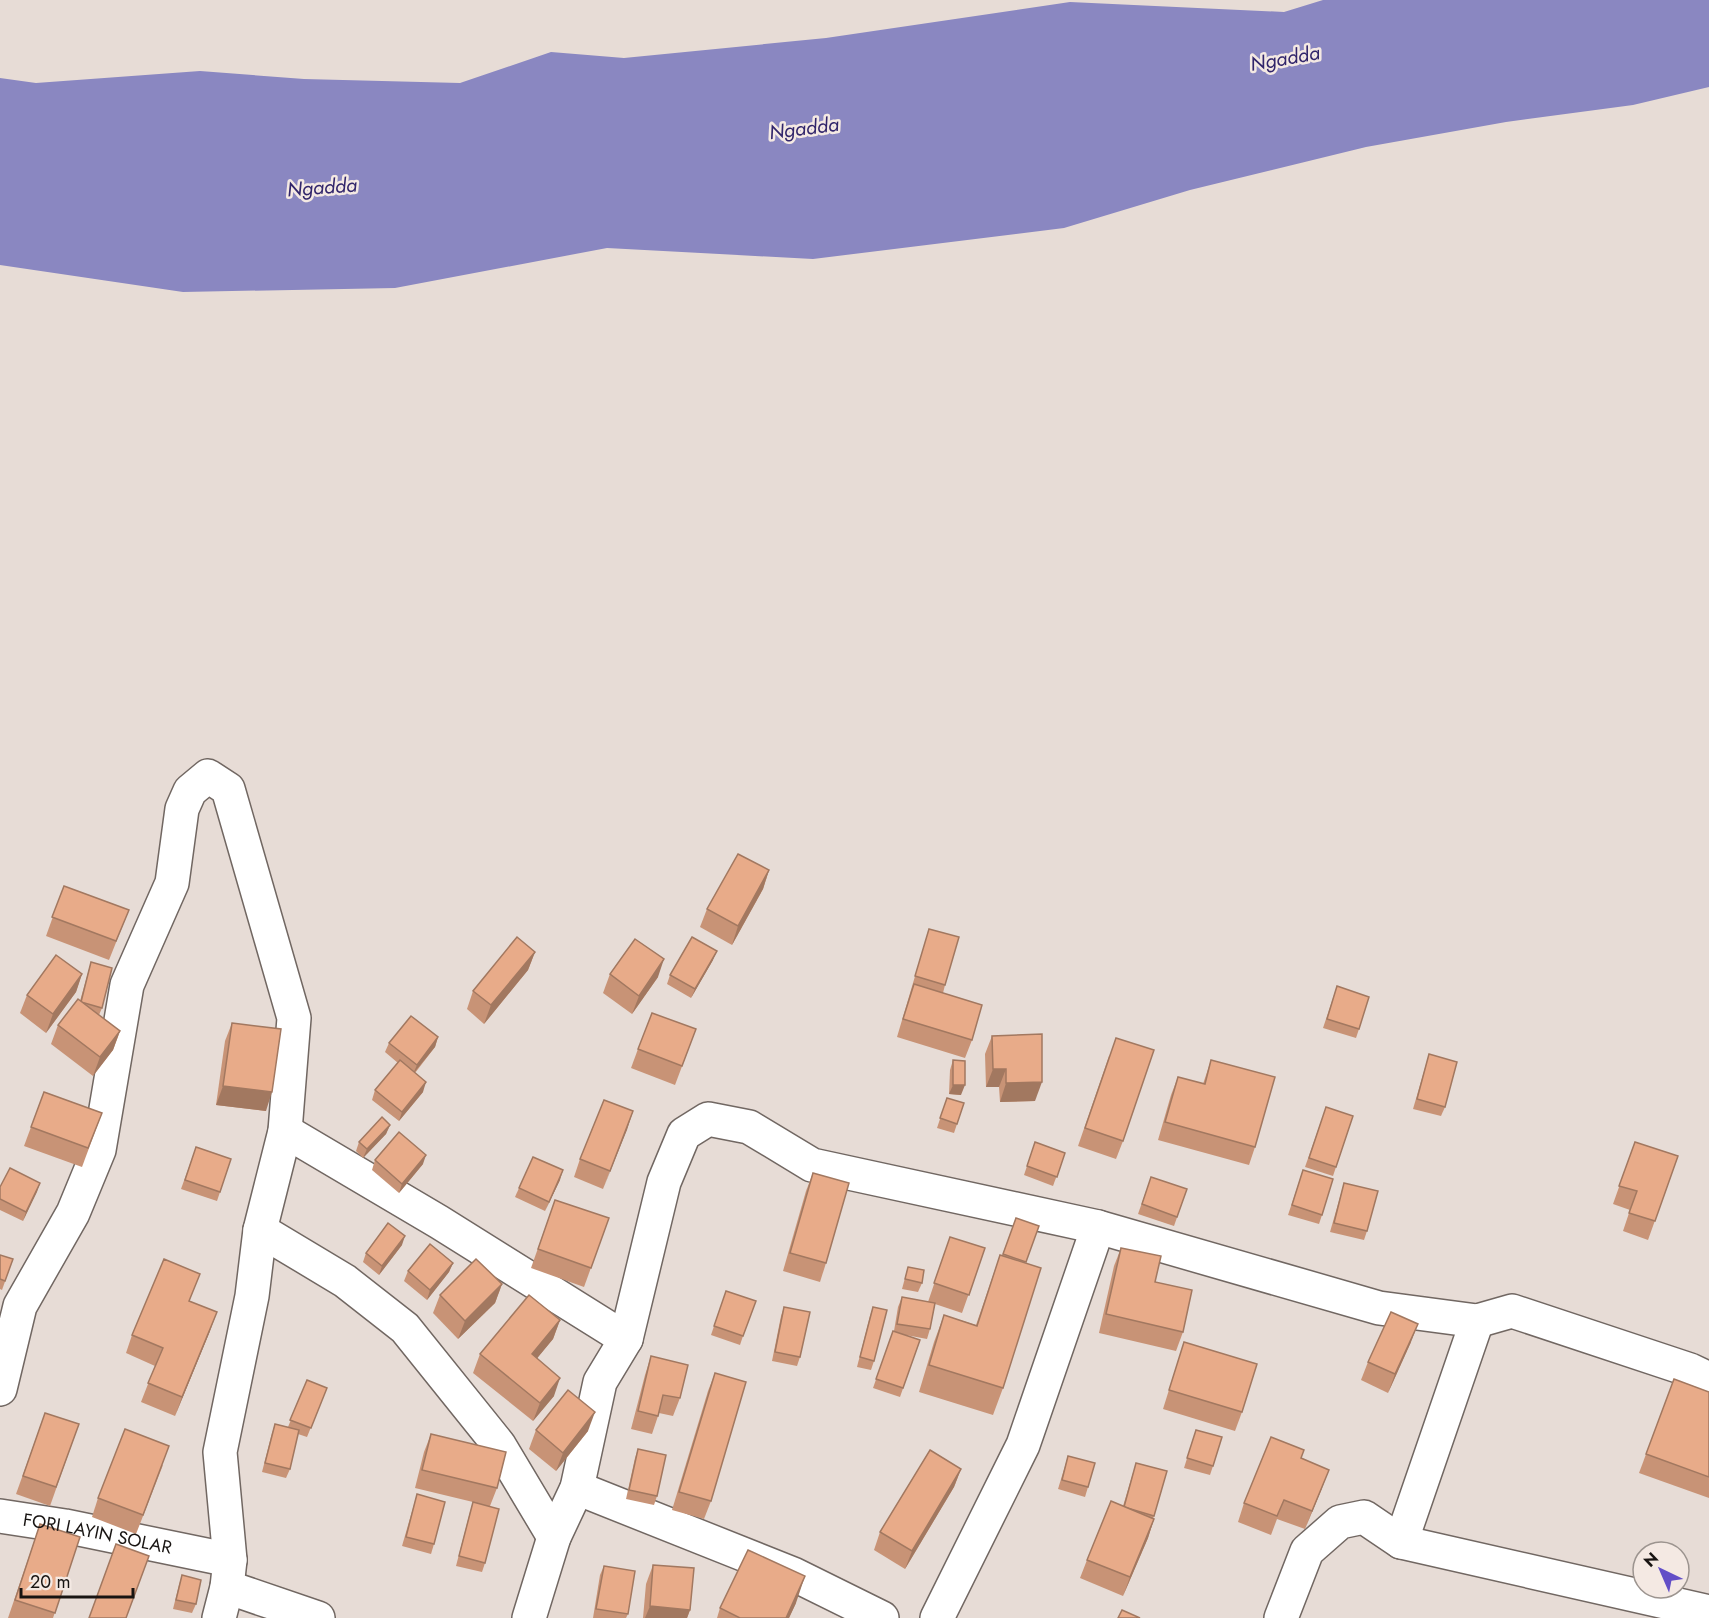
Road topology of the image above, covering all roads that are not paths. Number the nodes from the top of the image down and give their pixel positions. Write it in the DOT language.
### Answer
graph roads {
  1 [pos="285,1131"];
  2 [pos="1098,1227"];
  3 [pos="260,1230"];
  4 [pos="10,1304"];
  5 [pos="1477,1322"];
  6 [pos="626,1339"];
  7 [pos="1709,1379"];
  8 [pos="0,1389"];
  9 [pos="577,1488"];
  10 [pos="0,1516"];
  11 [pos="555,1537"];
  12 [pos="1401,1542"];
  13 [pos="229,1573"];
  14 [pos="1709,1612"];
  15 [pos="219,1618"];
  16 [pos="318,1618"];
  17 [pos="529,1618"];
  18 [pos="882,1618"];
  19 [pos="937,1618"];
  20 [pos="1281,1618"];
  1 -- 3 [label="street"];
  1 -- 4 [label="street"];
  1 -- 6 [label="street"];
  2 -- 5 [label="street"];
  2 -- 6 [label="street"];
  2 -- 19 [label="street"];
  3 -- 11 [label="street"];
  3 -- 13 [label="street"];
  4 -- 8 [label="street"];
  5 -- 7 [label="street"];
  5 -- 12 [label="street"];
  6 -- 9 [label="street"];
  9 -- 11 [label="street"];
  9 -- 18 [label="street"];
  10 -- 13 [label="street, FORI LAYIN SOLAR"];
  11 -- 17 [label="street"];
  12 -- 14 [label="street"];
  12 -- 20 [label="street"];
  13 -- 15 [label="street"];
  13 -- 16 [label="street, FORI LAYIN SOLAR"];
}
